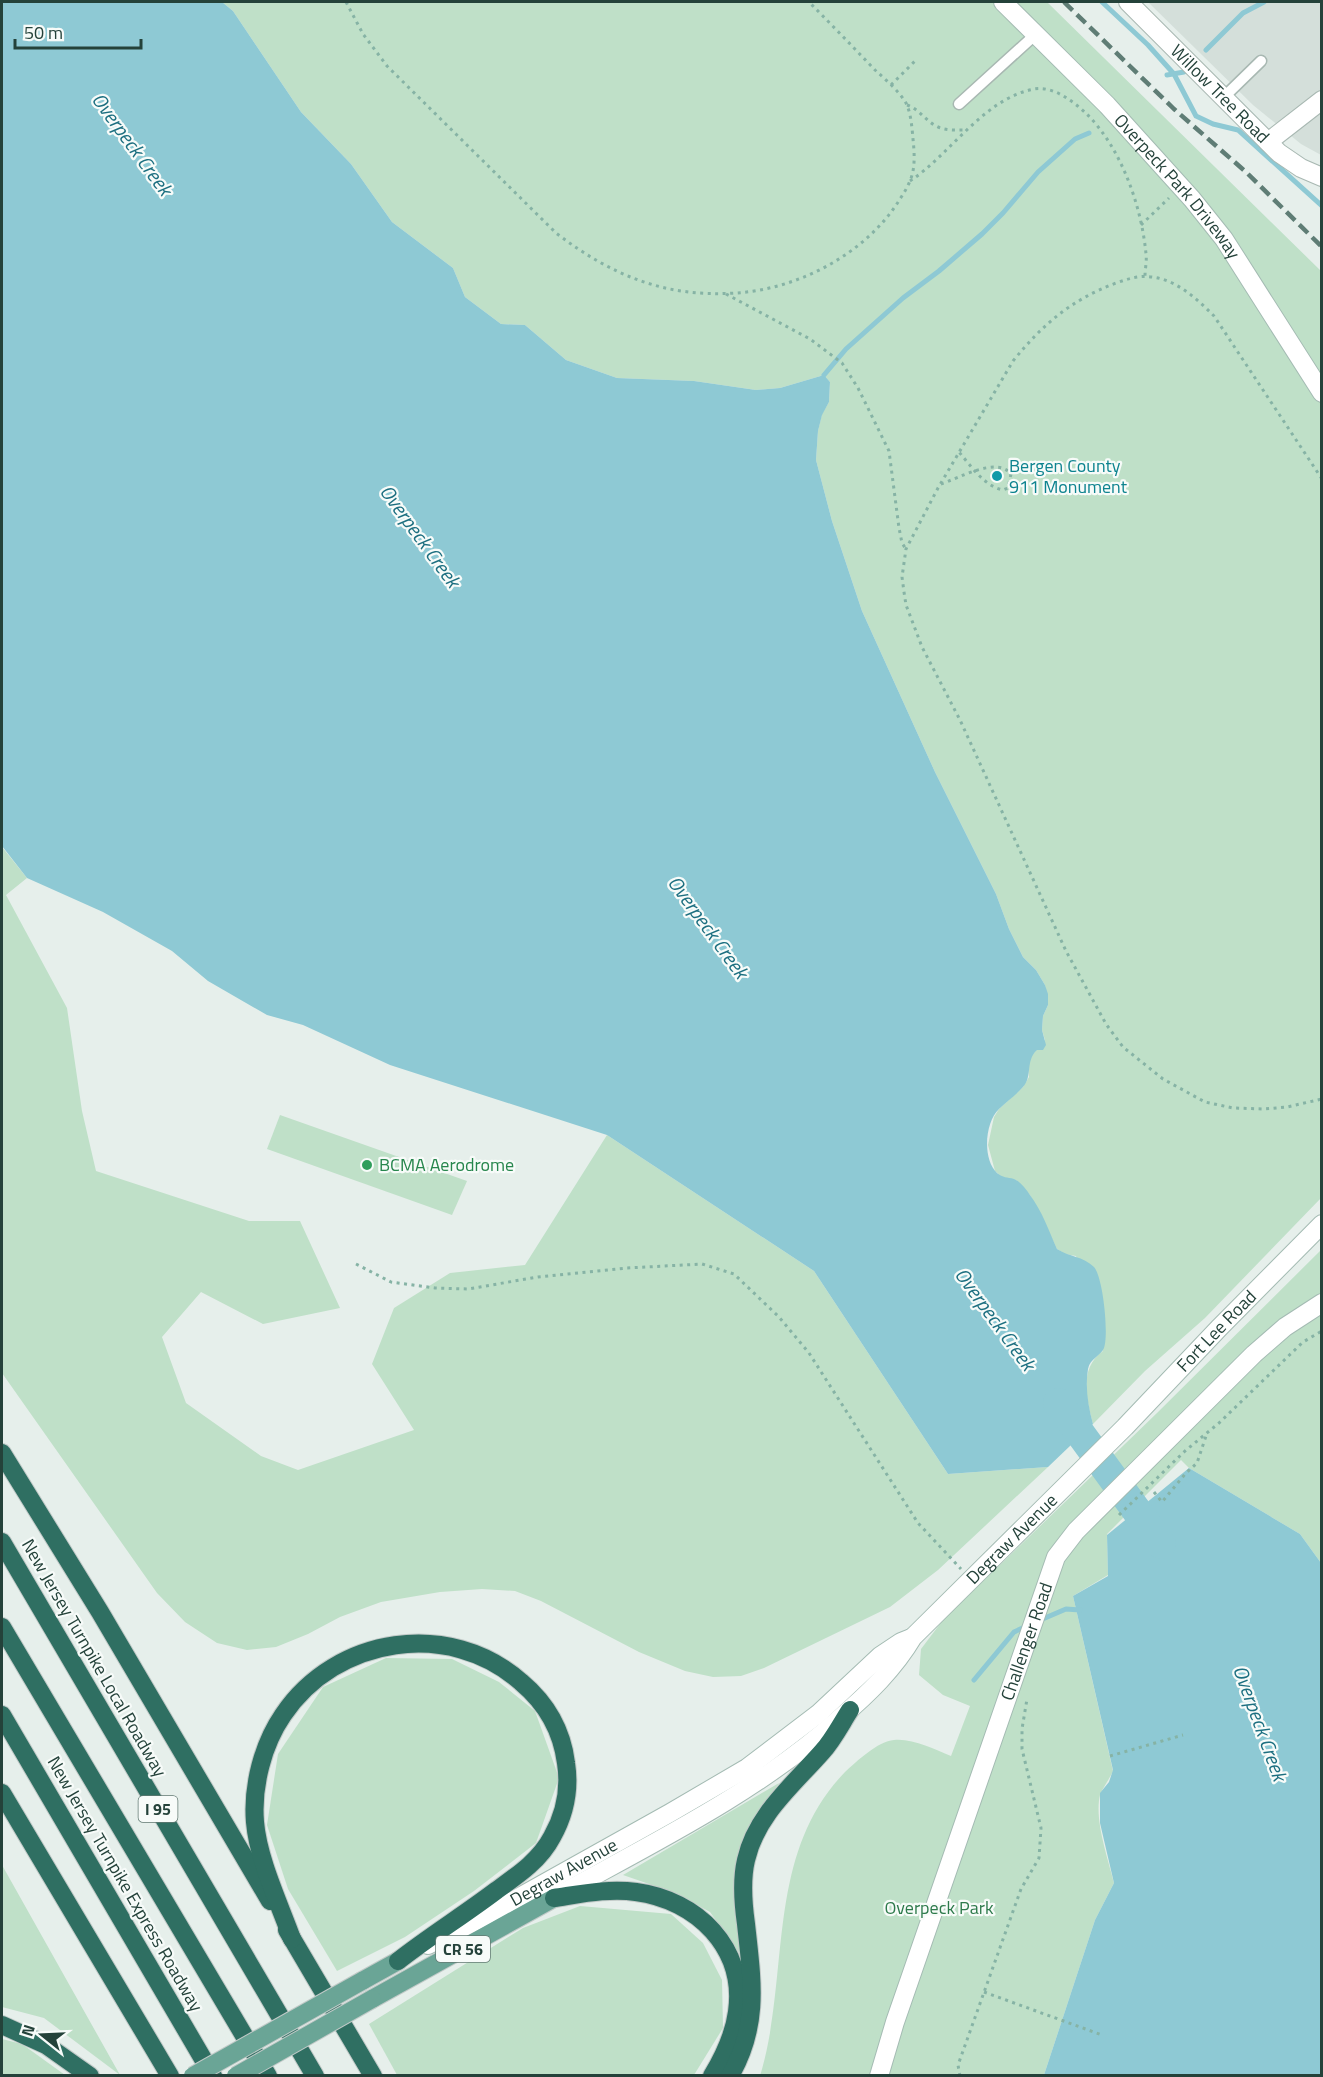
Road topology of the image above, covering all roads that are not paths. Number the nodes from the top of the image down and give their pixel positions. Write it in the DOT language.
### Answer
graph roads {
  1 [pos="1003,2"];
  2 [pos="1128,2"];
  3 [pos="1036,34"];
  4 [pos="1261,61"];
  5 [pos="1223,98"];
  6 [pos="1322,100"];
  7 [pos="959,104"];
  8 [pos="1268,142"];
  9 [pos="1322,177"];
  10 [pos="1322,393"];
  11 [pos="1322,1224"];
  12 [pos="1322,1303"];
  13 [pos="1112,1440"];
  14 [pos="2,1453"];
  15 [pos="2,1542"];
  16 [pos="2,1626"];
  17 [pos="913,1637"];
  18 [pos="850,1710"];
  19 [pos="2,1715"];
  20 [pos="2,1793"];
  21 [pos="554,1898"];
  22 [pos="292,1939"];
  23 [pos="398,1961"];
  24 [pos="2,2025"];
  25 [pos="90,2076"];
  26 [pos="170,2076"];
  27 [pos="193,2076"];
  28 [pos="213,2076"];
  29 [pos="236,2076"];
  30 [pos="268,2076"];
  31 [pos="315,2076"];
  32 [pos="373,2076"];
  33 [pos="712,2076"];
  34 [pos="730,2076"];
  35 [pos="879,2076"];
  1 -- 3 [label="street, Overpeck Park Driveway"];
  2 -- 5 [label="street, Willow Tree Road"];
  3 -- 7 [label="lane"];
  3 -- 10 [label="street, Overpeck Park Driveway"];
  4 -- 5 [label="lane"];
  5 -- 8 [label="street, Willow Tree Road"];
  6 -- 8 [label="street"];
  8 -- 9 [label="street, Willow Tree Road"];
  11 -- 13 [label="street, Fort Lee Road / CR 56"];
  12 -- 35 [label="street, Challenger Road"];
  13 -- 17 [label="street, Degraw Avenue / CR 56"];
  14 -- 22 [label="highway"];
  15 -- 31 [label="highway, New Jersey Turnpike Local Roadway / I 95"];
  16 -- 30 [label="highway, New Jersey Turnpike Express Roadway / I 95"];
  17 -- 18 [label="street, Degraw Avenue / CR 56"];
  17 -- 23 [label="street, Degraw Avenue / CR 56"];
  18 -- 21 [label="street, Degraw Avenue / CR 56"];
  18 -- 34 [label="highway"];
  19 -- 28 [label="highway, New Jersey Turnpike Express Roadway"];
  20 -- 26 [label="highway"];
  21 -- 29 [label="main road, Degraw Avenue / CR 56, bridge"];
  21 -- 33 [label="highway"];
  22 -- 23 [label="highway"];
  22 -- 32 [label="highway"];
  23 -- 27 [label="main road, Degraw Avenue / CR 56, bridge"];
  24 -- 25 [label="highway"];
}
